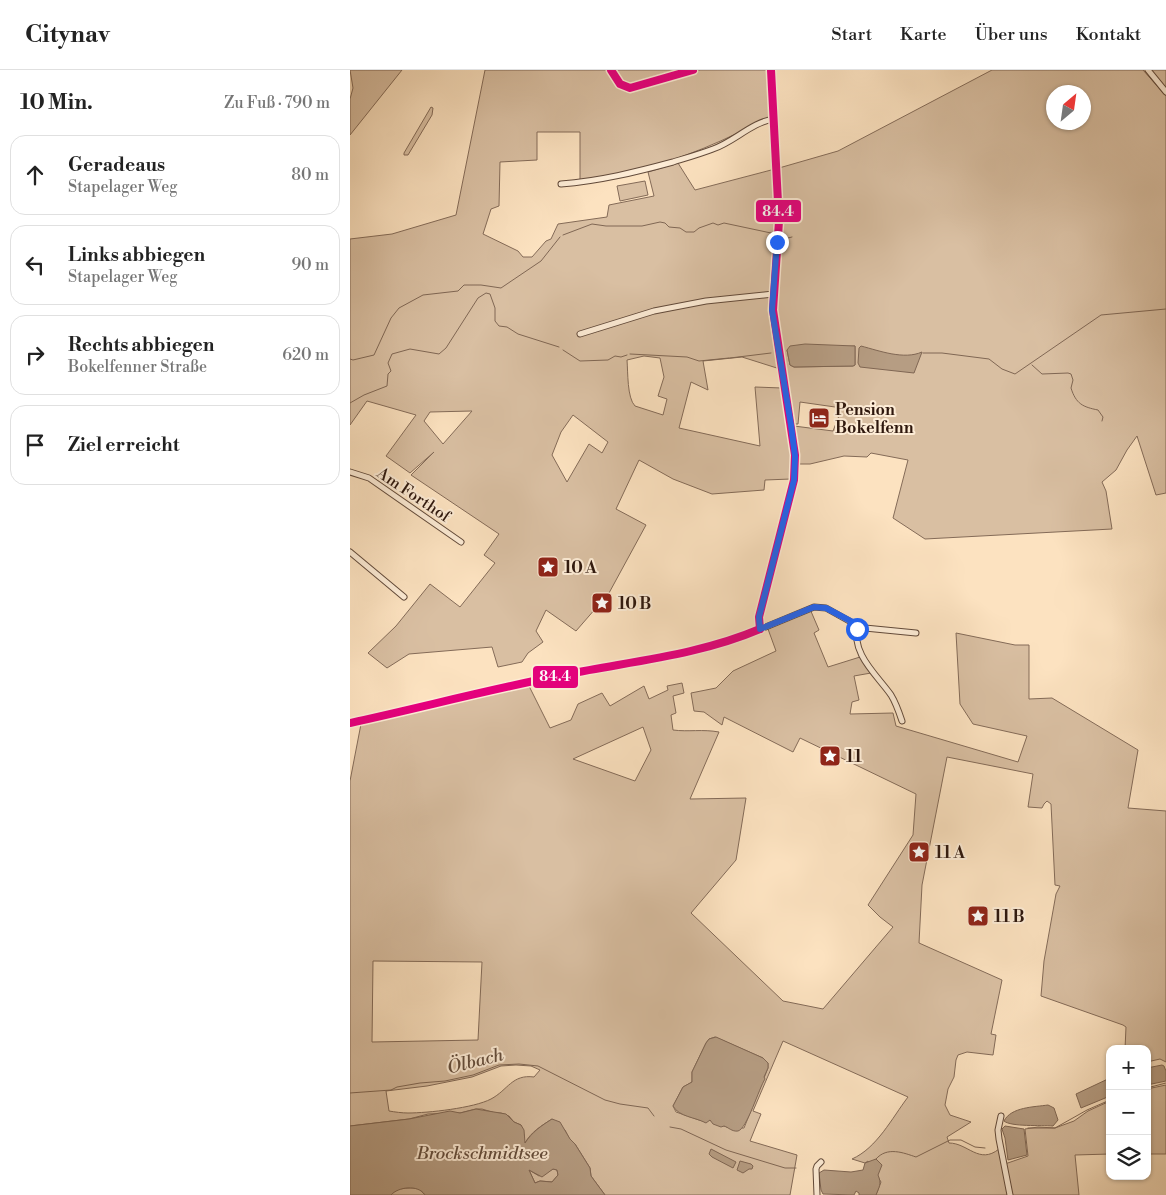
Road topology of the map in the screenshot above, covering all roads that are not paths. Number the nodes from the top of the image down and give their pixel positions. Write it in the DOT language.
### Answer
graph roads {
  1 [pos="611,70"];
  2 [pos="693,70"];
  3 [pos="771,70"];
  4 [pos="1148,70"];
  5 [pos="1166,92"];
  6 [pos="774,119"];
  7 [pos="561,184"];
  8 [pos="773,294"];
  9 [pos="580,334"];
  10 [pos="350,472"];
  11 [pos="461,542"];
  12 [pos="350,552"];
  13 [pos="404,597"];
  14 [pos="858,625"];
  15 [pos="760,629"];
  16 [pos="916,633"];
  17 [pos="902,721"];
  18 [pos="350,723"];
  19 [pos="1001,1116"];
  20 [pos="821,1162"];
  21 [pos="817,1195"];
  22 [pos="1010,1195"];
  1 -- 2 [label="street"];
  3 -- 6 [label="street"];
  4 -- 5 [label="street"];
  6 -- 7 [label="street"];
  6 -- 8 [label="street"];
  8 -- 9 [label="street"];
  8 -- 15 [label="street"];
  10 -- 11 [label="street, Am Forthof"];
  12 -- 13 [label="street"];
  14 -- 15 [label="street"];
  14 -- 16 [label="street"];
  14 -- 17 [label="street"];
  15 -- 18 [label="street"];
  19 -- 22 [label="street"];
  20 -- 21 [label="street"];
}
